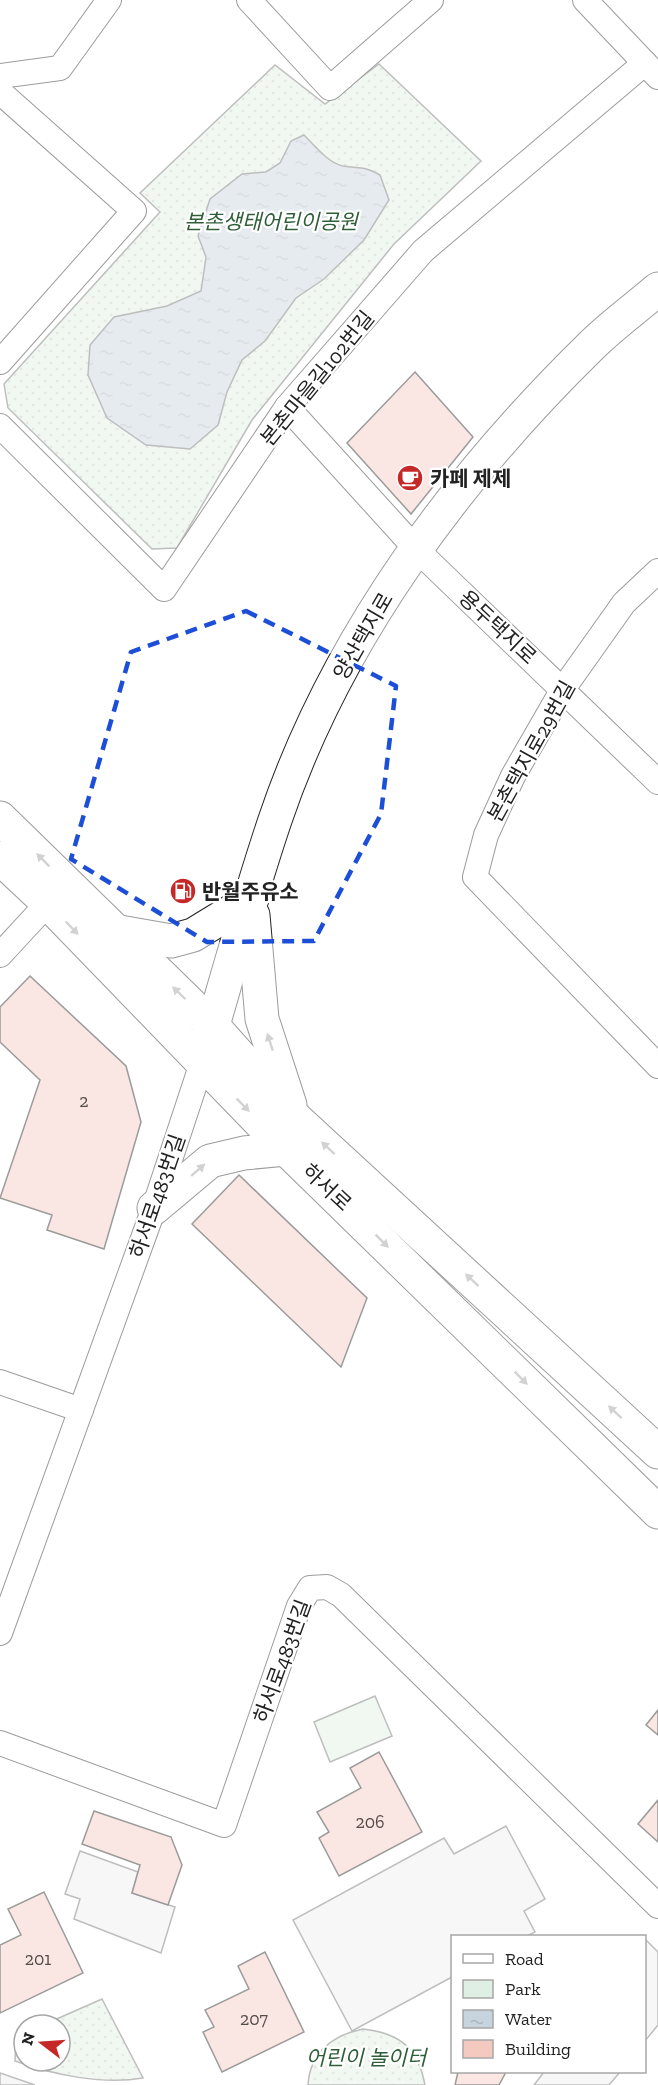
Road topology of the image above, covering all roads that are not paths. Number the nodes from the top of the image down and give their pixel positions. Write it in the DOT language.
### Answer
graph roads {
  1 [pos="109,0"];
  2 [pos="249,0"];
  3 [pos="431,0"];
  4 [pos="585,0"];
  5 [pos="652,70"];
  6 [pos="0,76"];
  7 [pos="0,92"];
  8 [pos="658,289"];
  9 [pos="0,362"];
  10 [pos="287,407"];
  11 [pos="0,426"];
  12 [pos="416,549"];
  13 [pos="658,571"];
  14 [pos="563,689"];
  15 [pos="658,782"];
  16 [pos="0,818"];
  17 [pos="0,858"];
  18 [pos="252,898"];
  19 [pos="48,903"];
  20 [pos="114,931"];
  21 [pos="0,955"];
  22 [pos="213,1026"];
  23 [pos="202,1063"];
  24 [pos="658,1065"];
  25 [pos="295,1118"];
  26 [pos="286,1149"];
  27 [pos="154,1208"];
  28 [pos="0,1382"];
  29 [pos="81,1410"];
  30 [pos="658,1452"];
  31 [pos="658,1512"];
  32 [pos="0,1633"];
  33 [pos="0,1743"];
  34 [pos="658,1906"];
  1 -- 6 [label="street"];
  2 -- 3 [label="street"];
  4 -- 5 [label="street"];
  5 -- 10 [label="street, 본촌마을길102번길"];
  7 -- 9 [label="street"];
  8 -- 12 [label="main road, 양산택지로"];
  10 -- 11 [label="street, 본촌마을길102번길"];
  10 -- 12 [label="street, 용두택지로"];
  12 -- 14 [label="street, 용두택지로"];
  12 -- 18 [label="main road, 양산택지로"];
  13 -- 14 [label="street, 본촌택지로29번길"];
  14 -- 15 [label="street, 용두택지로"];
  14 -- 24 [label="street, 본촌택지로29번길"];
  20 -- 16 [label="main road, 하서로, one-way"];
  17 -- 19 [label="main road, 하서로"];
  18 -- 20 [label="main road"];
  18 -- 22 [label="main road, 양산택지로"];
  25 -- 18 [label="main road, one-way"];
  19 -- 21 [label="street"];
  19 -- 23 [label="main road, 하서로, one-way"];
  22 -- 20 [label="main road, 하서로, one-way"];
  22 -- 23 [label="main road, 양산택지로"];
  22 -- 25 [label="main road, 하서로"];
  23 -- 26 [label="main road, 하서로, one-way"];
  23 -- 27 [label="street, 하서로483번길"];
  30 -- 25 [label="main road, 하서로, one-way"];
  27 -- 26 [label="main road, one-way"];
  26 -- 31 [label="main road, 하서로, one-way"];
  27 -- 29 [label="street, 하서로483번길"];
  28 -- 29 [label="street"];
  29 -- 32 [label="street, 하서로483번길"];
  33 -- 34 [label="street, 하서로483번길"];
}
